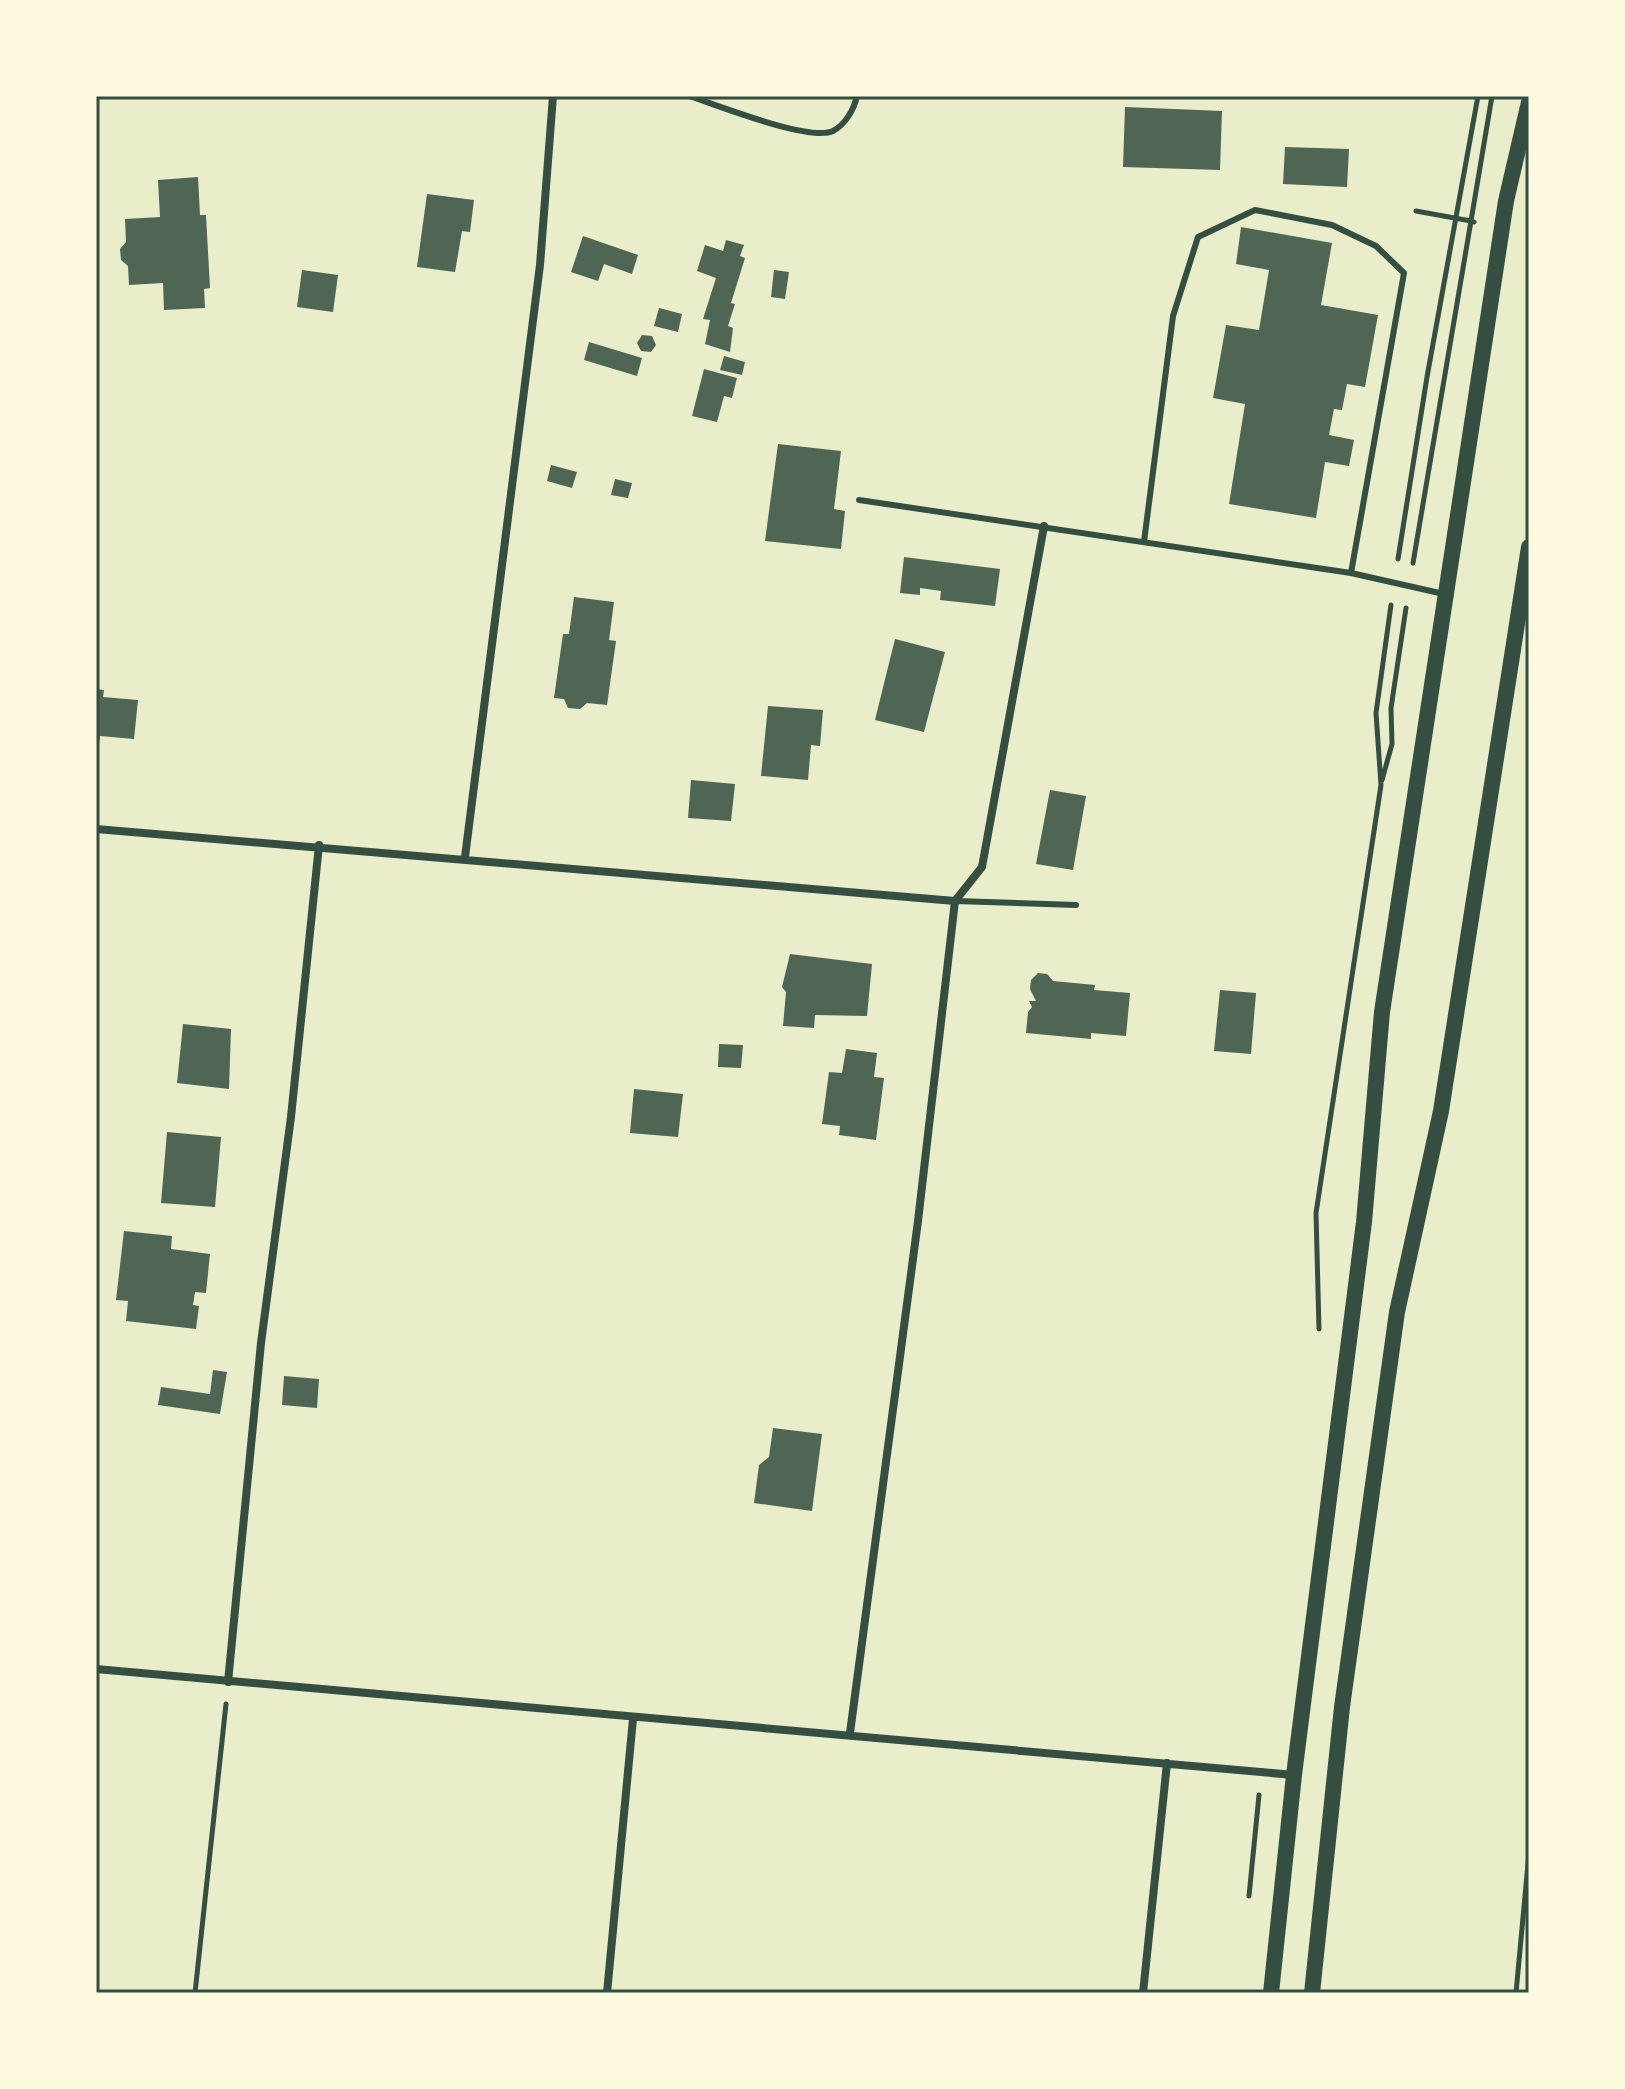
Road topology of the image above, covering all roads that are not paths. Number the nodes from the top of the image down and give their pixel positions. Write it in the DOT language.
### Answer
graph roads {
  1 [pos="553,96"];
  2 [pos="689,96"];
  3 [pos="857,96"];
  4 [pos="1529,102"];
  5 [pos="859,500"];
  6 [pos="1044,526"];
  7 [pos="1144,542"];
  8 [pos="1529,547"];
  9 [pos="1351,573"];
  10 [pos="1448,594"];
  11 [pos="96,829"];
  12 [pos="319,845"];
  13 [pos="465,857"];
  14 [pos="955,901"];
  15 [pos="1076,905"];
  16 [pos="96,1669"];
  17 [pos="228,1682"];
  18 [pos="633,1719"];
  19 [pos="850,1733"];
  20 [pos="1167,1763"];
  21 [pos="1294,1775"];
  22 [pos="607,1993"];
  23 [pos="1143,1993"];
  24 [pos="1271,1993"];
  25 [pos="1312,1993"];
  1 -- 13 [label="street"];
  2 -- 3 [label="lane"];
  4 -- 10 [label="main road"];
  5 -- 6 [label="lane"];
  6 -- 7 [label="lane"];
  6 -- 14 [label="street"];
  7 -- 9 [label="lane"];
  7 -- 9 [label="lane"];
  8 -- 25 [label="main road"];
  9 -- 10 [label="lane"];
  10 -- 21 [label="main road"];
  11 -- 12 [label="street"];
  12 -- 13 [label="street"];
  12 -- 17 [label="street"];
  13 -- 14 [label="street"];
  14 -- 15 [label="lane"];
  14 -- 19 [label="street"];
  16 -- 17 [label="street"];
  17 -- 18 [label="street"];
  18 -- 19 [label="street"];
  18 -- 22 [label="street"];
  19 -- 20 [label="street"];
  20 -- 21 [label="street"];
  20 -- 23 [label="street"];
  21 -- 24 [label="main road"];
}
